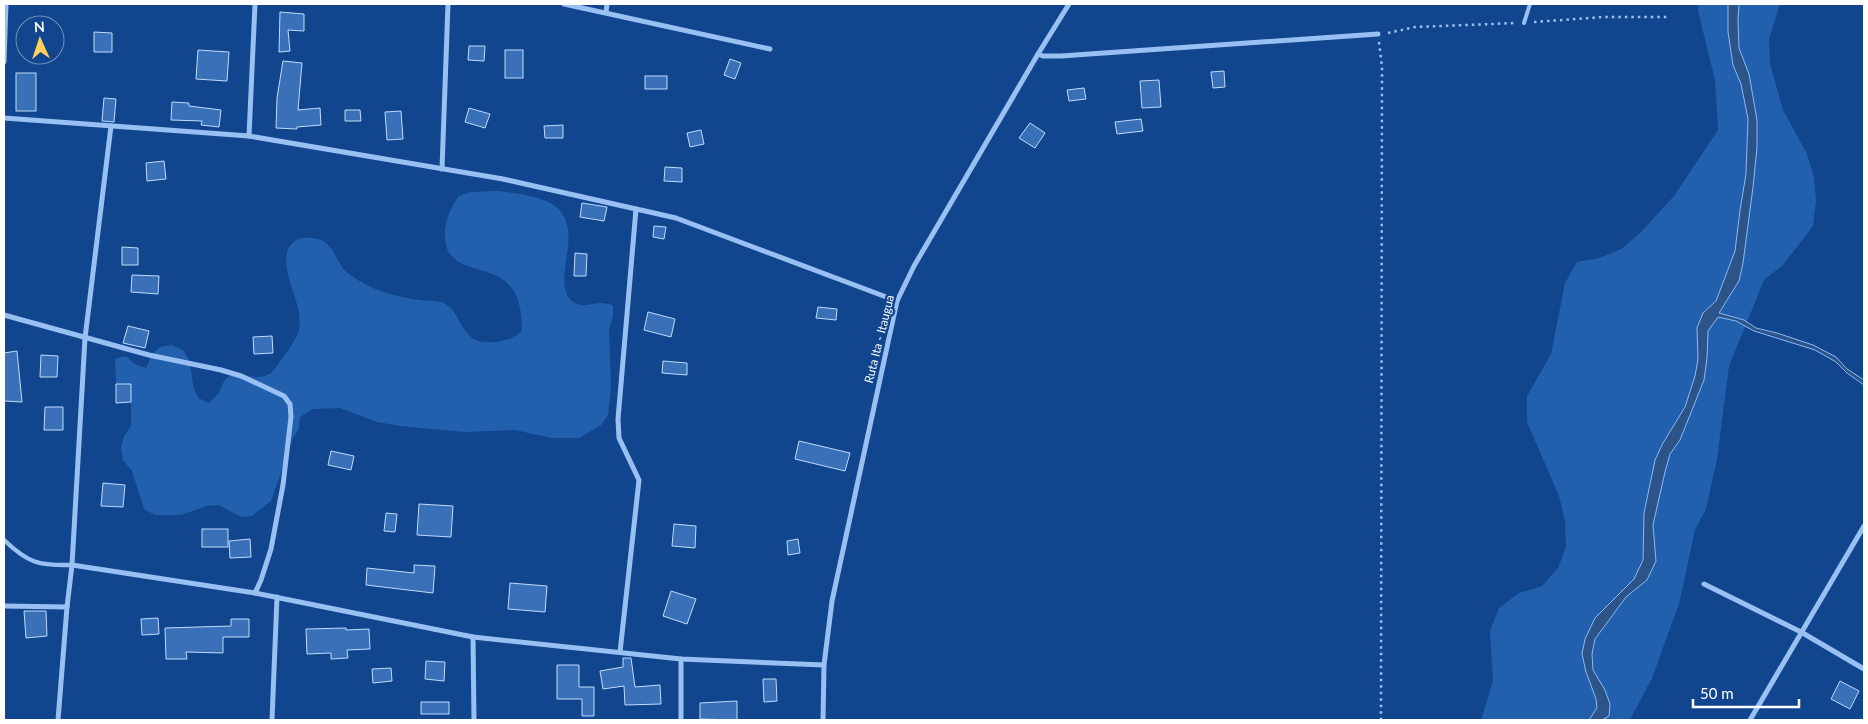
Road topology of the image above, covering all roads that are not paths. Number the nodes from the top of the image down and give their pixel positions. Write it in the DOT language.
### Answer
graph roads {
  1 [pos="6,4"];
  2 [pos="255,4"];
  3 [pos="448,4"];
  4 [pos="564,4"];
  5 [pos="607,4"];
  6 [pos="1069,4"];
  7 [pos="1530,4"];
  8 [pos="606,12"];
  9 [pos="1524,23"];
  10 [pos="1378,34"];
  11 [pos="770,49"];
  12 [pos="1038,54"];
  13 [pos="4,62"];
  14 [pos="4,118"];
  15 [pos="111,126"];
  16 [pos="249,136"];
  17 [pos="442,169"];
  18 [pos="636,209"];
  19 [pos="897,300"];
  20 [pos="4,315"];
  21 [pos="85,338"];
  22 [pos="1864,526"];
  23 [pos="4,540"];
  24 [pos="72,565"];
  25 [pos="1704,584"];
  26 [pos="255,593"];
  27 [pos="277,597"];
  28 [pos="4,606"];
  29 [pos="67,607"];
  30 [pos="1801,632"];
  31 [pos="473,637"];
  32 [pos="620,652"];
  33 [pos="681,659"];
  34 [pos="824,665"];
  35 [pos="1864,669"];
  36 [pos="58,720"];
  37 [pos="272,720"];
  38 [pos="474,720"];
  39 [pos="681,720"];
  40 [pos="823,720"];
  41 [pos="1750,720"];
  1 -- 13 [label="street"];
  2 -- 16 [label="street"];
  3 -- 17 [label="street"];
  4 -- 8 [label="street"];
  5 -- 8 [label="street"];
  6 -- 12 [label="street, Ruta Ita - Itaugua"];
  7 -- 9 [label="lane"];
  8 -- 11 [label="street"];
  10 -- 12 [label="street"];
  12 -- 19 [label="street, Ruta Ita - Itaugua"];
  14 -- 15 [label="street"];
  15 -- 16 [label="street"];
  15 -- 21 [label="street"];
  16 -- 17 [label="street"];
  17 -- 18 [label="street"];
  18 -- 19 [label="street"];
  18 -- 32 [label="street"];
  19 -- 34 [label="street, Ruta Ita - Itaugua"];
  20 -- 21 [label="street"];
  21 -- 24 [label="street"];
  21 -- 26 [label="street"];
  22 -- 30 [label="street"];
  23 -- 24 [label="street"];
  24 -- 26 [label="street"];
  24 -- 29 [label="street"];
  25 -- 30 [label="street"];
  26 -- 27 [label="street"];
  27 -- 31 [label="street"];
  27 -- 37 [label="street"];
  28 -- 29 [label="street"];
  29 -- 36 [label="street"];
  30 -- 35 [label="street"];
  30 -- 41 [label="street"];
  31 -- 32 [label="street"];
  31 -- 38 [label="street"];
  32 -- 33 [label="street"];
  33 -- 34 [label="street"];
  33 -- 39 [label="street"];
  34 -- 40 [label="street, Ruta Ita - Itaugua"];
}
